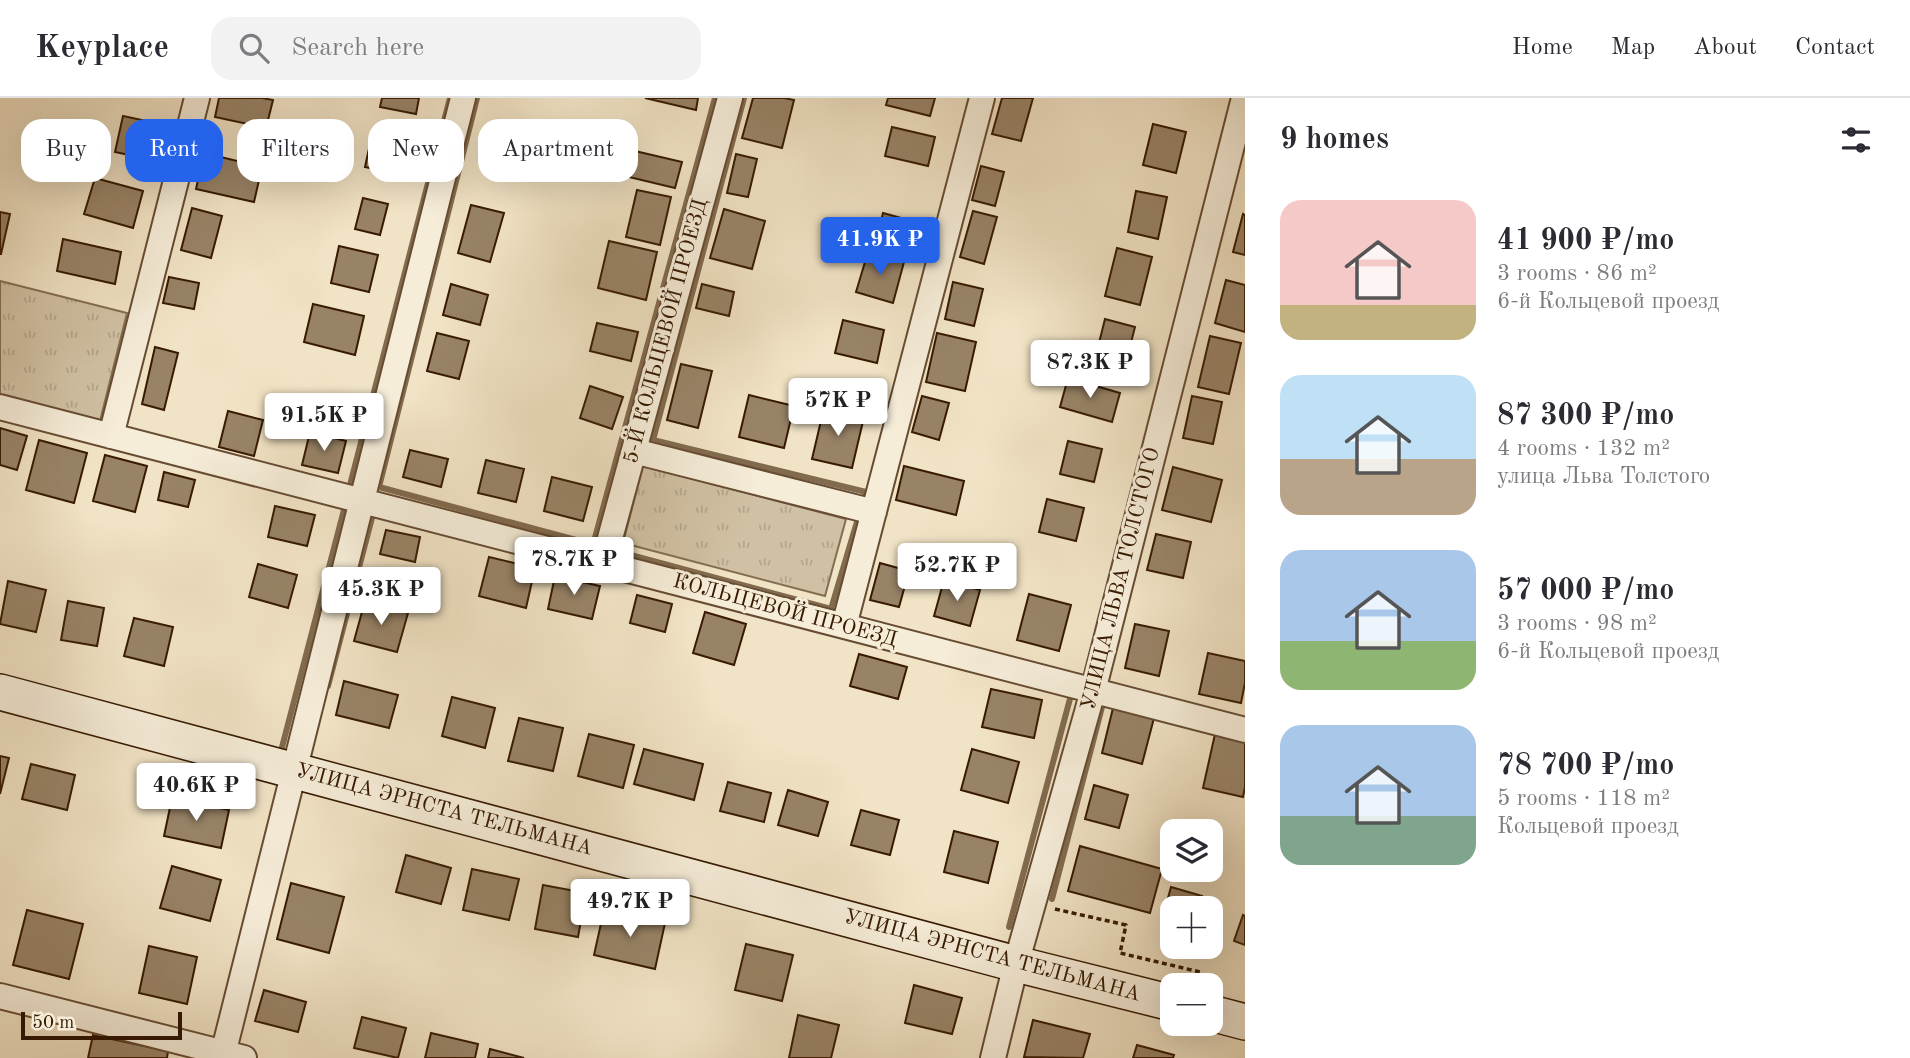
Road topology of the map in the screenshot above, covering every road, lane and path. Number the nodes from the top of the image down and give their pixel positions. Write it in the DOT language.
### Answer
graph roads {
  1 [pos="197,98"];
  2 [pos="463,98"];
  3 [pos="730,98"];
  4 [pos="982,98"];
  5 [pos="1244,98"];
  6 [pos="0,407"];
  7 [pos="111,436"];
  8 [pos="634,451"];
  9 [pos="362,501"];
  10 [pos="874,512"];
  11 [pos="603,564"];
  12 [pos="844,626"];
  13 [pos="1093,691"];
  14 [pos="0,692"];
  15 [pos="1245,730"];
  16 [pos="295,770"];
  17 [pos="1034,904"];
  18 [pos="1016,964"];
  19 [pos="1200,973"];
  20 [pos="0,996"];
  21 [pos="1160,1000"];
  22 [pos="1223,1016"];
  23 [pos="1245,1021"];
  24 [pos="230,1056"];
  25 [pos="992,1058"];
  1 -- 7 [label="street"];
  2 -- 9 [label="street"];
  3 -- 8 [label="street, 5-Й КОЛЬЦЕВОЙ ПРОЕЗД"];
  4 -- 10 [label="street"];
  5 -- 13 [label="street, УЛИЦА ЛЬВА ТОЛСТОГО"];
  6 -- 7 [label="street, КОЛЬЦЕВОЙ ПРОЕЗД"];
  7 -- 9 [label="street, КОЛЬЦЕВОЙ ПРОЕЗД"];
  8 -- 10 [label="street"];
  8 -- 11 [label="street, 5-Й КОЛЬЦЕВОЙ ПРОЕЗД"];
  9 -- 11 [label="street, КОЛЬЦЕВОЙ ПРОЕЗД"];
  9 -- 16 [label="street"];
  10 -- 12 [label="street"];
  11 -- 12 [label="street, КОЛЬЦЕВОЙ ПРОЕЗД"];
  12 -- 13 [label="street, КОЛЬЦЕВОЙ ПРОЕЗД"];
  13 -- 15 [label="street, КОЛЬЦЕВОЙ ПРОЕЗД"];
  13 -- 17 [label="street, УЛИЦА ЛЬВА ТОЛСТОГО"];
  14 -- 16 [label="main road, УЛИЦА ЭРНСТА ТЕЛЬМАНА"];
  16 -- 18 [label="main road, УЛИЦА ЭРНСТА ТЕЛЬМАНА"];
  16 -- 24 [label="street"];
  17 -- 18 [label="street, УЛИЦА ЛЬВА ТОЛСТОГО"];
  17 -- 19 [label="path"];
  18 -- 21 [label="main road, УЛИЦА ЭРНСТА ТЕЛЬМАНА"];
  18 -- 25 [label="street, УЛИЦА ЛЬВА ТОЛСТОГО"];
  20 -- 24 [label="street"];
  22 -- 23 [label="main road"];
}
